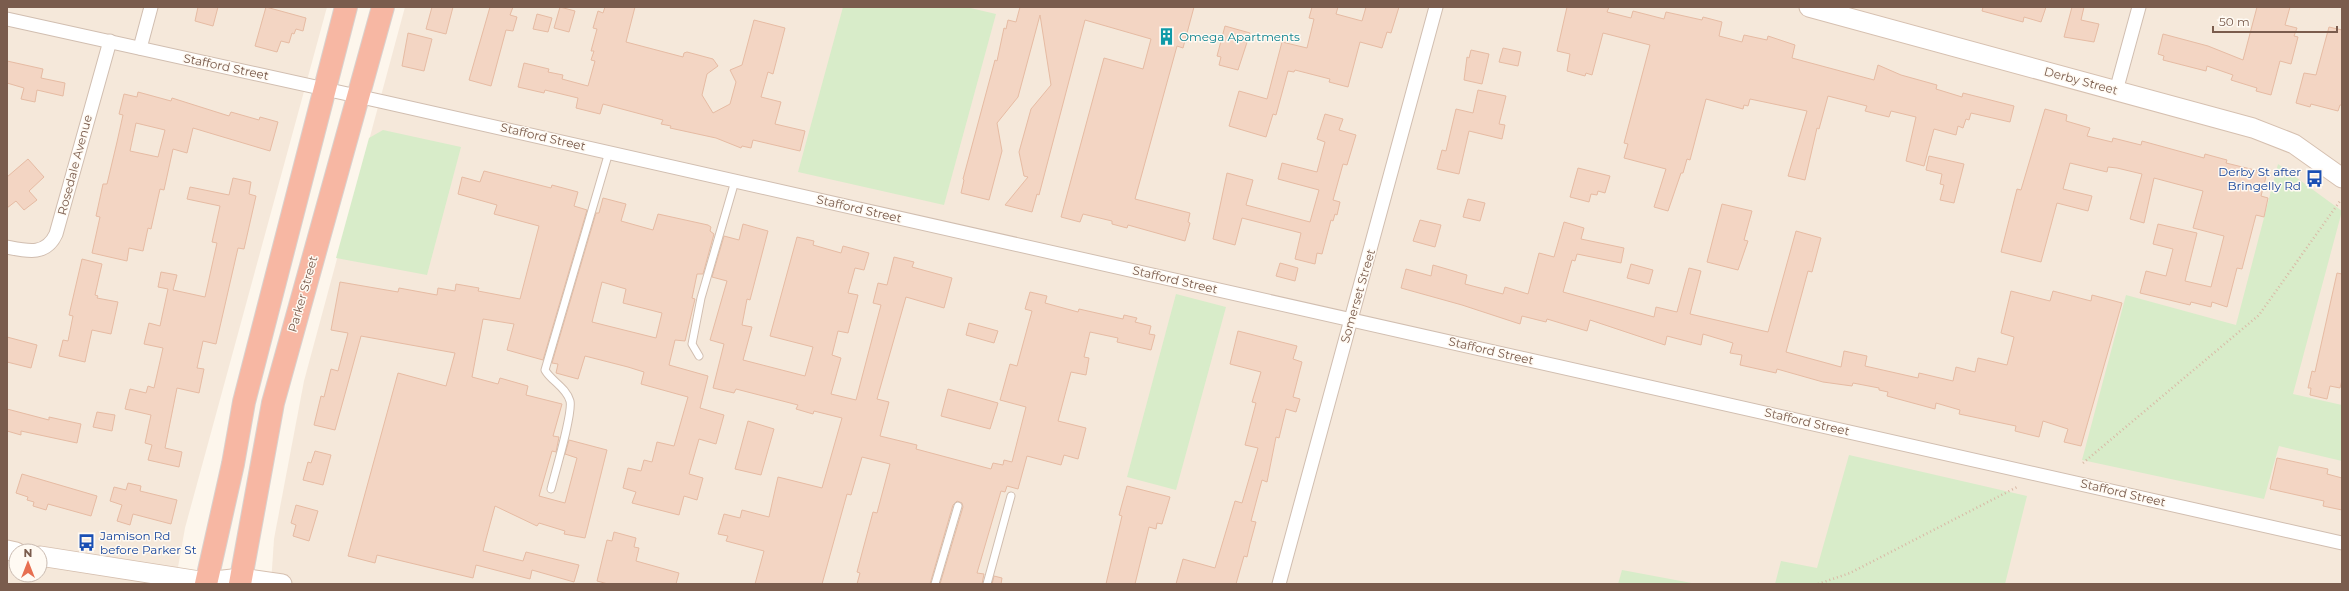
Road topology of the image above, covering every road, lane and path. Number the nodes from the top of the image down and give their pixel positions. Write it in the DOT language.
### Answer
graph roads {
  1 [pos="151,7"];
  2 [pos="346,7"];
  3 [pos="383,7"];
  4 [pos="1436,7"];
  5 [pos="1809,7"];
  6 [pos="2139,7"];
  7 [pos="7,19"];
  8 [pos="110,42"];
  9 [pos="140,48"];
  10 [pos="326,89"];
  11 [pos="2116,91"];
  12 [pos="359,96"];
  13 [pos="609,152"];
  14 [pos="2342,178"];
  15 [pos="735,181"];
  16 [pos="2340,201"];
  17 [pos="7,247"];
  18 [pos="1351,320"];
  19 [pos="699,356"];
  20 [pos="2083,463"];
  21 [pos="2019,486"];
  22 [pos="551,489"];
  23 [pos="1011,496"];
  24 [pos="958,506"];
  25 [pos="2342,543"];
  26 [pos="48,557"];
  27 [pos="241,581"];
  28 [pos="207,583"];
  29 [pos="282,584"];
  30 [pos="935,584"];
  31 [pos="987,584"];
  32 [pos="1279,584"];
  33 [pos="1818,584"];
  1 -- 9 [label="street"];
  2 -- 10 [label="highway"];
  3 -- 12 [label="highway, Parker Street"];
  4 -- 18 [label="street, Somerset Street"];
  5 -- 11 [label="street, Derby Street"];
  6 -- 11 [label="street"];
  7 -- 8 [label="street, Stafford Street"];
  8 -- 9 [label="street, Stafford Street"];
  8 -- 17 [label="street, Rosedale Avenue"];
  9 -- 10 [label="street, Stafford Street"];
  10 -- 12 [label="street, Stafford Street"];
  10 -- 28 [label="highway"];
  11 -- 14 [label="street, Derby Street"];
  12 -- 13 [label="street, Stafford Street"];
  12 -- 27 [label="highway, Parker Street"];
  13 -- 15 [label="street, Stafford Street"];
  13 -- 22 [label="lane"];
  15 -- 18 [label="street, Stafford Street"];
  15 -- 19 [label="lane"];
  16 -- 20 [label="path"];
  18 -- 25 [label="street, Stafford Street"];
  18 -- 32 [label="street, Somerset Street"];
  21 -- 33 [label="path"];
  23 -- 31 [label="lane"];
  24 -- 30 [label="lane"];
  26 -- 28 [label="street"];
  27 -- 28 [label="street"];
  27 -- 29 [label="street"];
}
